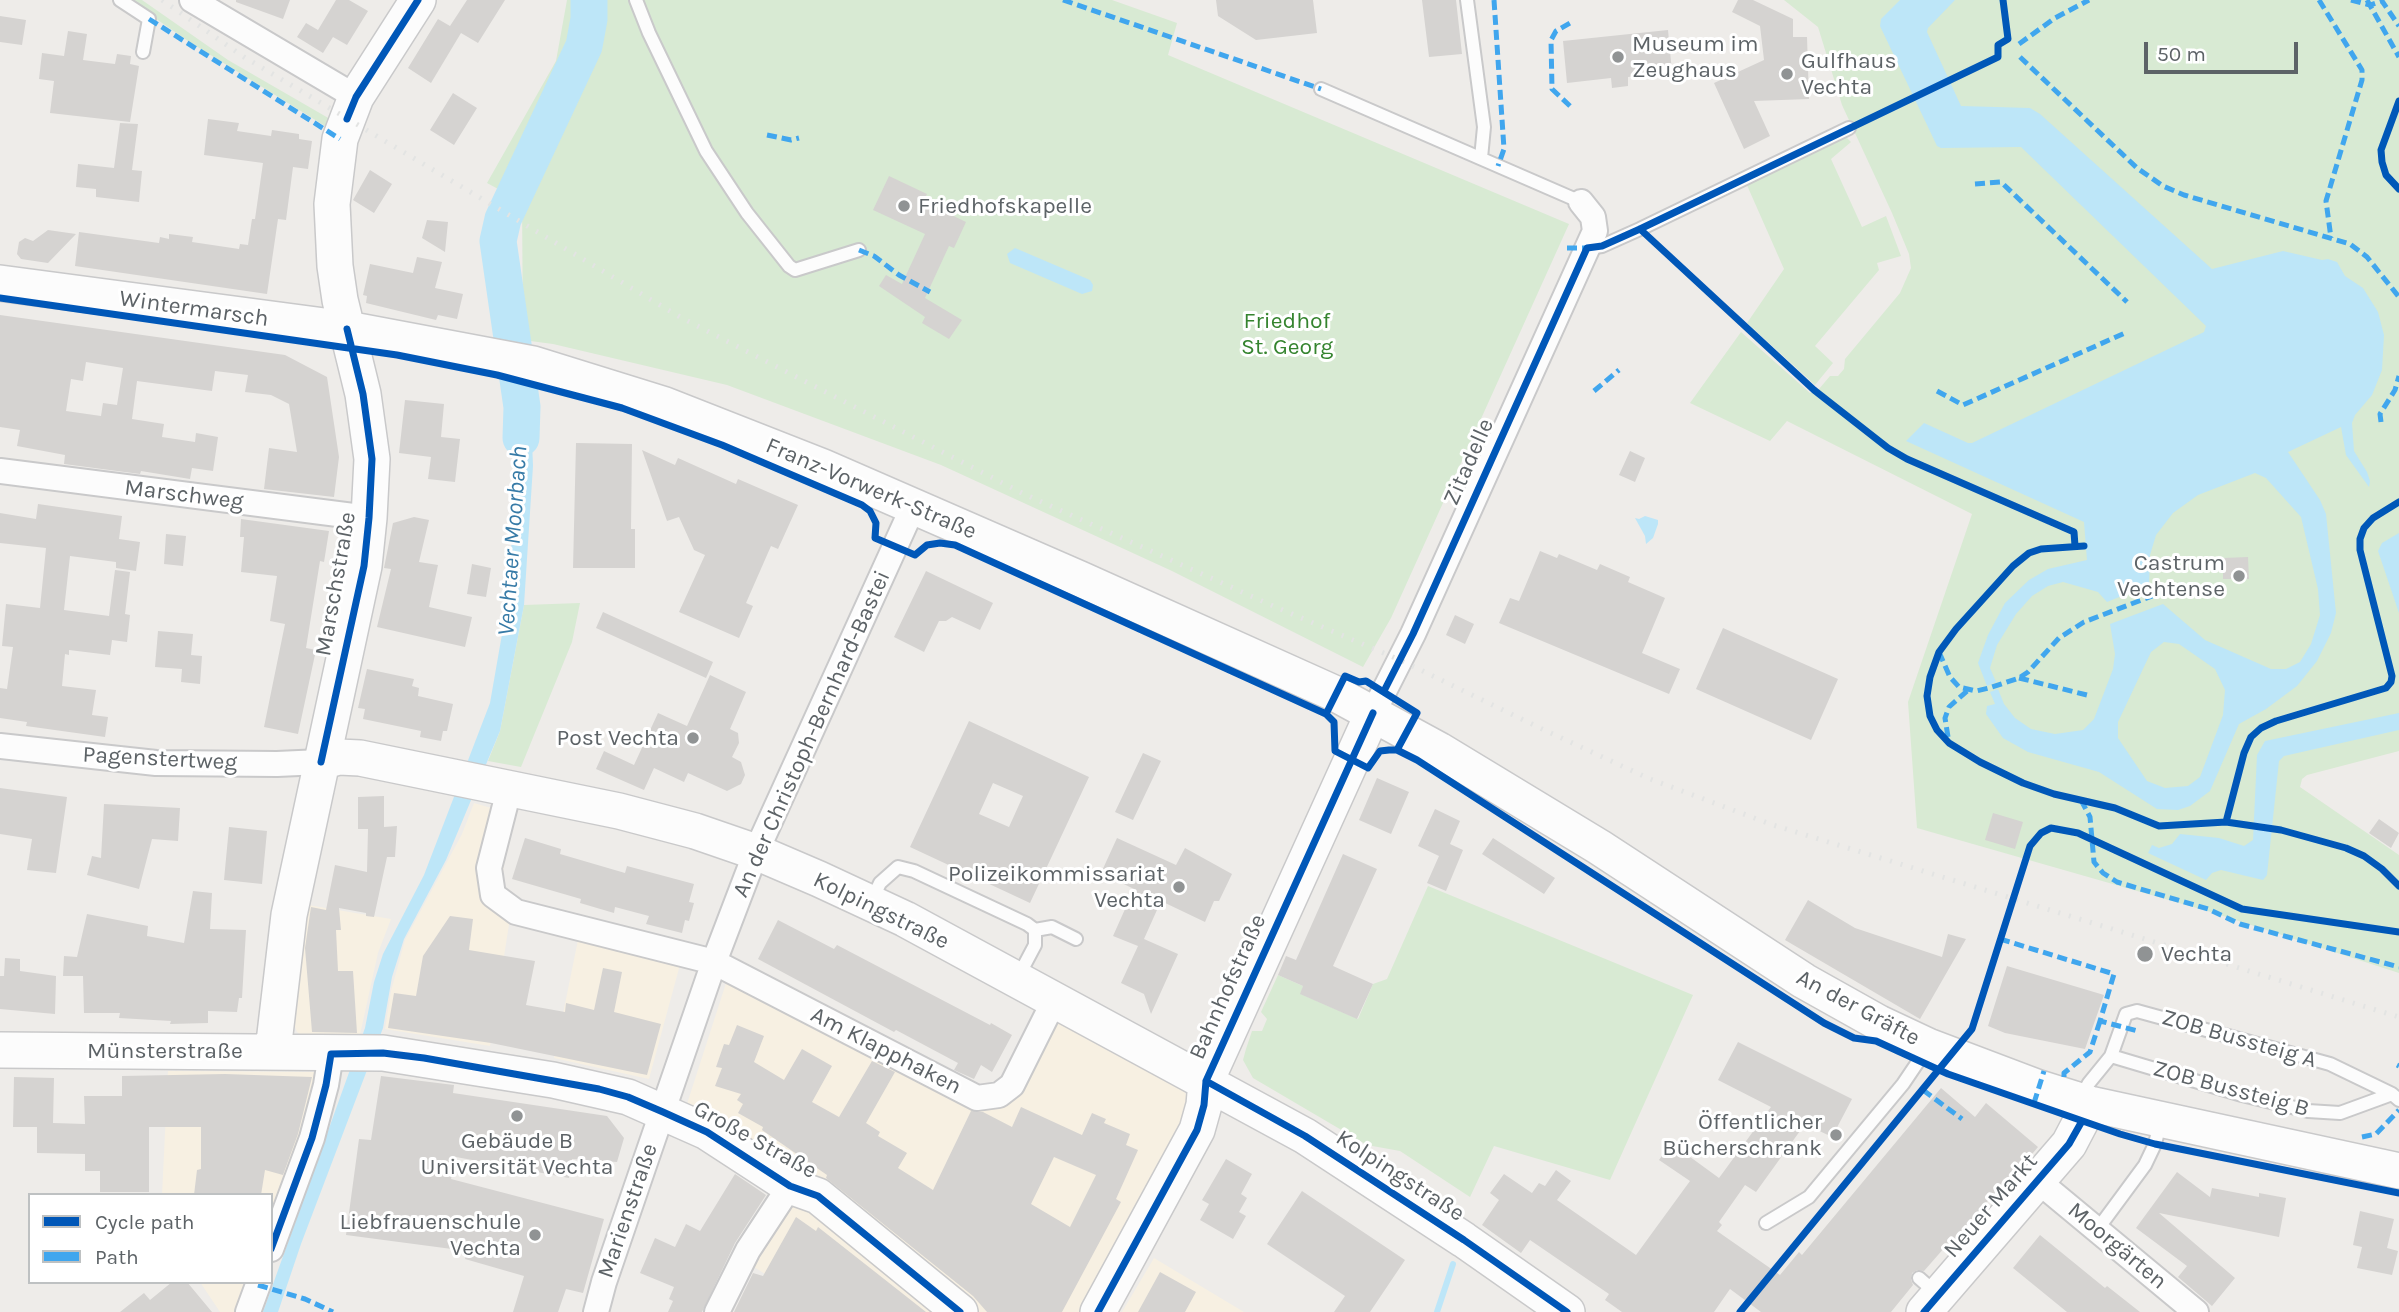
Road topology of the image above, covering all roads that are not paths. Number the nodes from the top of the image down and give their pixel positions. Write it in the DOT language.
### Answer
graph roads {
  1 [pos="120,0"];
  2 [pos="192,0"];
  3 [pos="418,0"];
  4 [pos="636,0"];
  5 [pos="1467,0"];
  6 [pos="143,52"];
  7 [pos="1321,89"];
  8 [pos="356,97"];
  9 [pos="1849,128"];
  10 [pos="1481,158"];
  11 [pos="1581,202"];
  12 [pos="1587,248"];
  13 [pos="859,250"];
  14 [pos="0,283"];
  15 [pos="347,329"];
  16 [pos="0,471"];
  17 [pos="913,507"];
  18 [pos="369,519"];
  19 [pos="1373,713"];
  20 [pos="0,746"];
  21 [pos="321,762"];
  22 [pos="501,788"];
  23 [pos="756,852"];
  24 [pos="870,903"];
  25 [pos="1035,929"];
  26 [pos="1076,939"];
  27 [pos="714,962"];
  28 [pos="1017,981"];
  29 [pos="1054,1001"];
  30 [pos="1928,1046"];
  31 [pos="0,1050"];
  32 [pos="273,1051"];
  33 [pos="355,1054"];
  34 [pos="2111,1056"];
  35 [pos="1206,1082"];
  36 [pos="2395,1097"];
  37 [pos="2085,1102"];
  38 [pos="663,1112"];
  39 [pos="2161,1121"];
  40 [pos="2399,1171"];
  41 [pos="2038,1181"];
  42 [pos="790,1186"];
  43 [pos="1766,1223"];
  44 [pos="2097,1230"];
  45 [pos="273,1245"];
  46 [pos="258,1284"];
  47 [pos="1927,1295"];
  48 [pos="1555,1309"];
  49 [pos="248,1312"];
  50 [pos="596,1312"];
  51 [pos="717,1312"];
  52 [pos="960,1312"];
  53 [pos="1098,1312"];
  54 [pos="2196,1312"];
  1 -- 6 [label="lane"];
  2 -- 8 [label="street"];
  3 -- 8 [label="street, Marschstraße"];
  4 -- 13 [label="lane"];
  5 -- 10 [label="lane"];
  7 -- 10 [label="lane"];
  8 -- 15 [label="street, Marschstraße"];
  9 -- 12 [label="lane"];
  10 -- 11 [label="lane"];
  11 -- 12 [label="street, Zitadelle"];
  12 -- 19 [label="street, Zitadelle"];
  14 -- 15 [label="street, Wintermarsch"];
  15 -- 17 [label="street, Franz-Vorwerk-Straße"];
  15 -- 18 [label="street, Marschstraße"];
  16 -- 18 [label="street, Marschweg"];
  17 -- 19 [label="street, Franz-Vorwerk-Straße"];
  17 -- 23 [label="street, An der Christoph-Bernhard-Bastei"];
  18 -- 21 [label="street, Marschstraße"];
  19 -- 30 [label="street, An der Gräfte"];
  19 -- 35 [label="street, Bahnhofstraße"];
  20 -- 21 [label="street, Pagenstertweg"];
  21 -- 22 [label="street, Kolpingstraße"];
  21 -- 32 [label="street, Marschstraße"];
  22 -- 23 [label="street, Kolpingstraße"];
  22 -- 27 [label="street, Am Klapphaken"];
  23 -- 24 [label="street, Kolpingstraße"];
  23 -- 27 [label="street, An der Christoph-Bernhard-Bastei"];
  24 -- 25 [label="lane"];
  24 -- 28 [label="street, Kolpingstraße"];
  25 -- 26 [label="lane"];
  25 -- 28 [label="lane"];
  27 -- 29 [label="street, Am Klapphaken"];
  27 -- 38 [label="street"];
  28 -- 29 [label="street, Kolpingstraße"];
  29 -- 35 [label="street, Kolpingstraße"];
  30 -- 37 [label="street, An der Gräfte"];
  30 -- 43 [label="lane"];
  31 -- 32 [label="street, Münsterstraße"];
  32 -- 33 [label="street, Münsterstraße"];
  33 -- 38 [label="street, Große Straße"];
  33 -- 45 [label="street"];
  34 -- 36 [label="lane, ZOB Bussteig B"];
  34 -- 36 [label="lane, ZOB Bussteig A"];
  34 -- 37 [label="lane"];
  35 -- 48 [label="street, Kolpingstraße"];
  35 -- 53 [label="street, Bahnhofstraße"];
  37 -- 39 [label="street, An der Gräfte"];
  37 -- 41 [label="street, Neuer Markt"];
  38 -- 42 [label="street, Große Straße"];
  38 -- 50 [label="street, Marienstraße"];
  39 -- 40 [label="street, An der Gräfte"];
  39 -- 44 [label="lane"];
  41 -- 44 [label="street, Moorgärten"];
  41 -- 47 [label="street, Neuer Markt"];
  42 -- 51 [label="street"];
  42 -- 52 [label="street, Große Straße"];
  44 -- 54 [label="street, Moorgärten"];
  46 -- 49 [label="street"];
}
